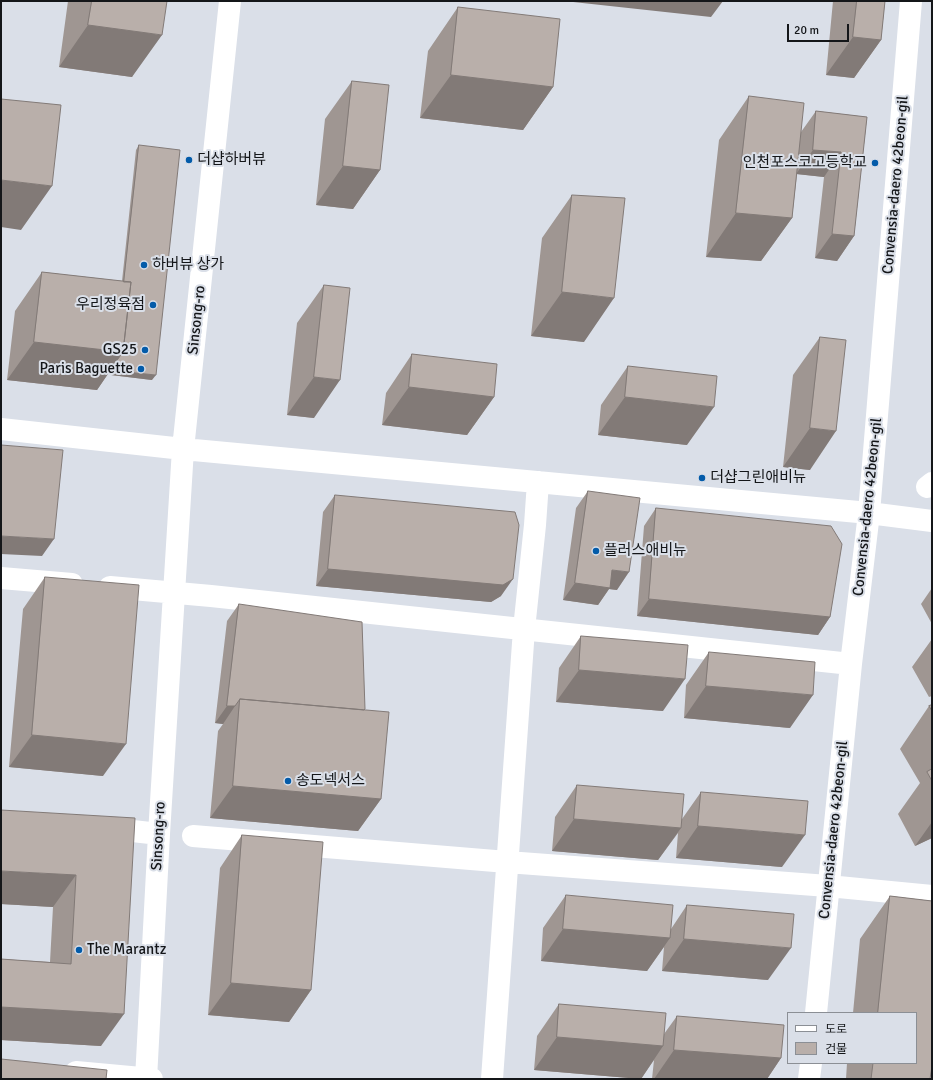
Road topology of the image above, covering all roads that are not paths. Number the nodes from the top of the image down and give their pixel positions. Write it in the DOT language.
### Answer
graph roads {
  1 [pos="230,1"];
  2 [pos="911,1"];
  3 [pos="1,429"];
  4 [pos="184,449"];
  5 [pos="538,482"];
  6 [pos="869,513"];
  7 [pos="932,521"];
  8 [pos="1,578"];
  9 [pos="174,593"];
  10 [pos="524,629"];
  11 [pos="851,664"];
  12 [pos="87,826"];
  13 [pos="159,834"];
  14 [pos="193,836"];
  15 [pos="507,862"];
  16 [pos="828,886"];
  17 [pos="932,896"];
  18 [pos="816,1012"];
  19 [pos="811,1064"];
  20 [pos="54,1069"];
  21 [pos="146,1079"];
  22 [pos="152,1079"];
  23 [pos="492,1079"];
  24 [pos="810,1079"];
  1 -- 4 [label="street, Sinsong-ro"];
  2 -- 6 [label="street, Convensia-daero 42beon-gil"];
  3 -- 4 [label="street"];
  4 -- 5 [label="street"];
  4 -- 9 [label="street, Sinsong-ro"];
  5 -- 6 [label="street"];
  5 -- 10 [label="street"];
  6 -- 7 [label="street"];
  6 -- 11 [label="street, Convensia-daero 42beon-gil"];
  8 -- 9 [label="street"];
  9 -- 10 [label="street"];
  9 -- 13 [label="street, Sinsong-ro"];
  10 -- 11 [label="street"];
  10 -- 15 [label="street"];
  11 -- 16 [label="street, Convensia-daero 42beon-gil"];
  12 -- 13 [label="street"];
  13 -- 21 [label="street, Sinsong-ro"];
  14 -- 15 [label="street"];
  15 -- 16 [label="street"];
  15 -- 23 [label="street"];
  16 -- 17 [label="street"];
  16 -- 18 [label="street, Convensia-daero 42beon-gil"];
  19 -- 24 [label="street"];
  20 -- 21 [label="street"];
  21 -- 22 [label="street"];
}
